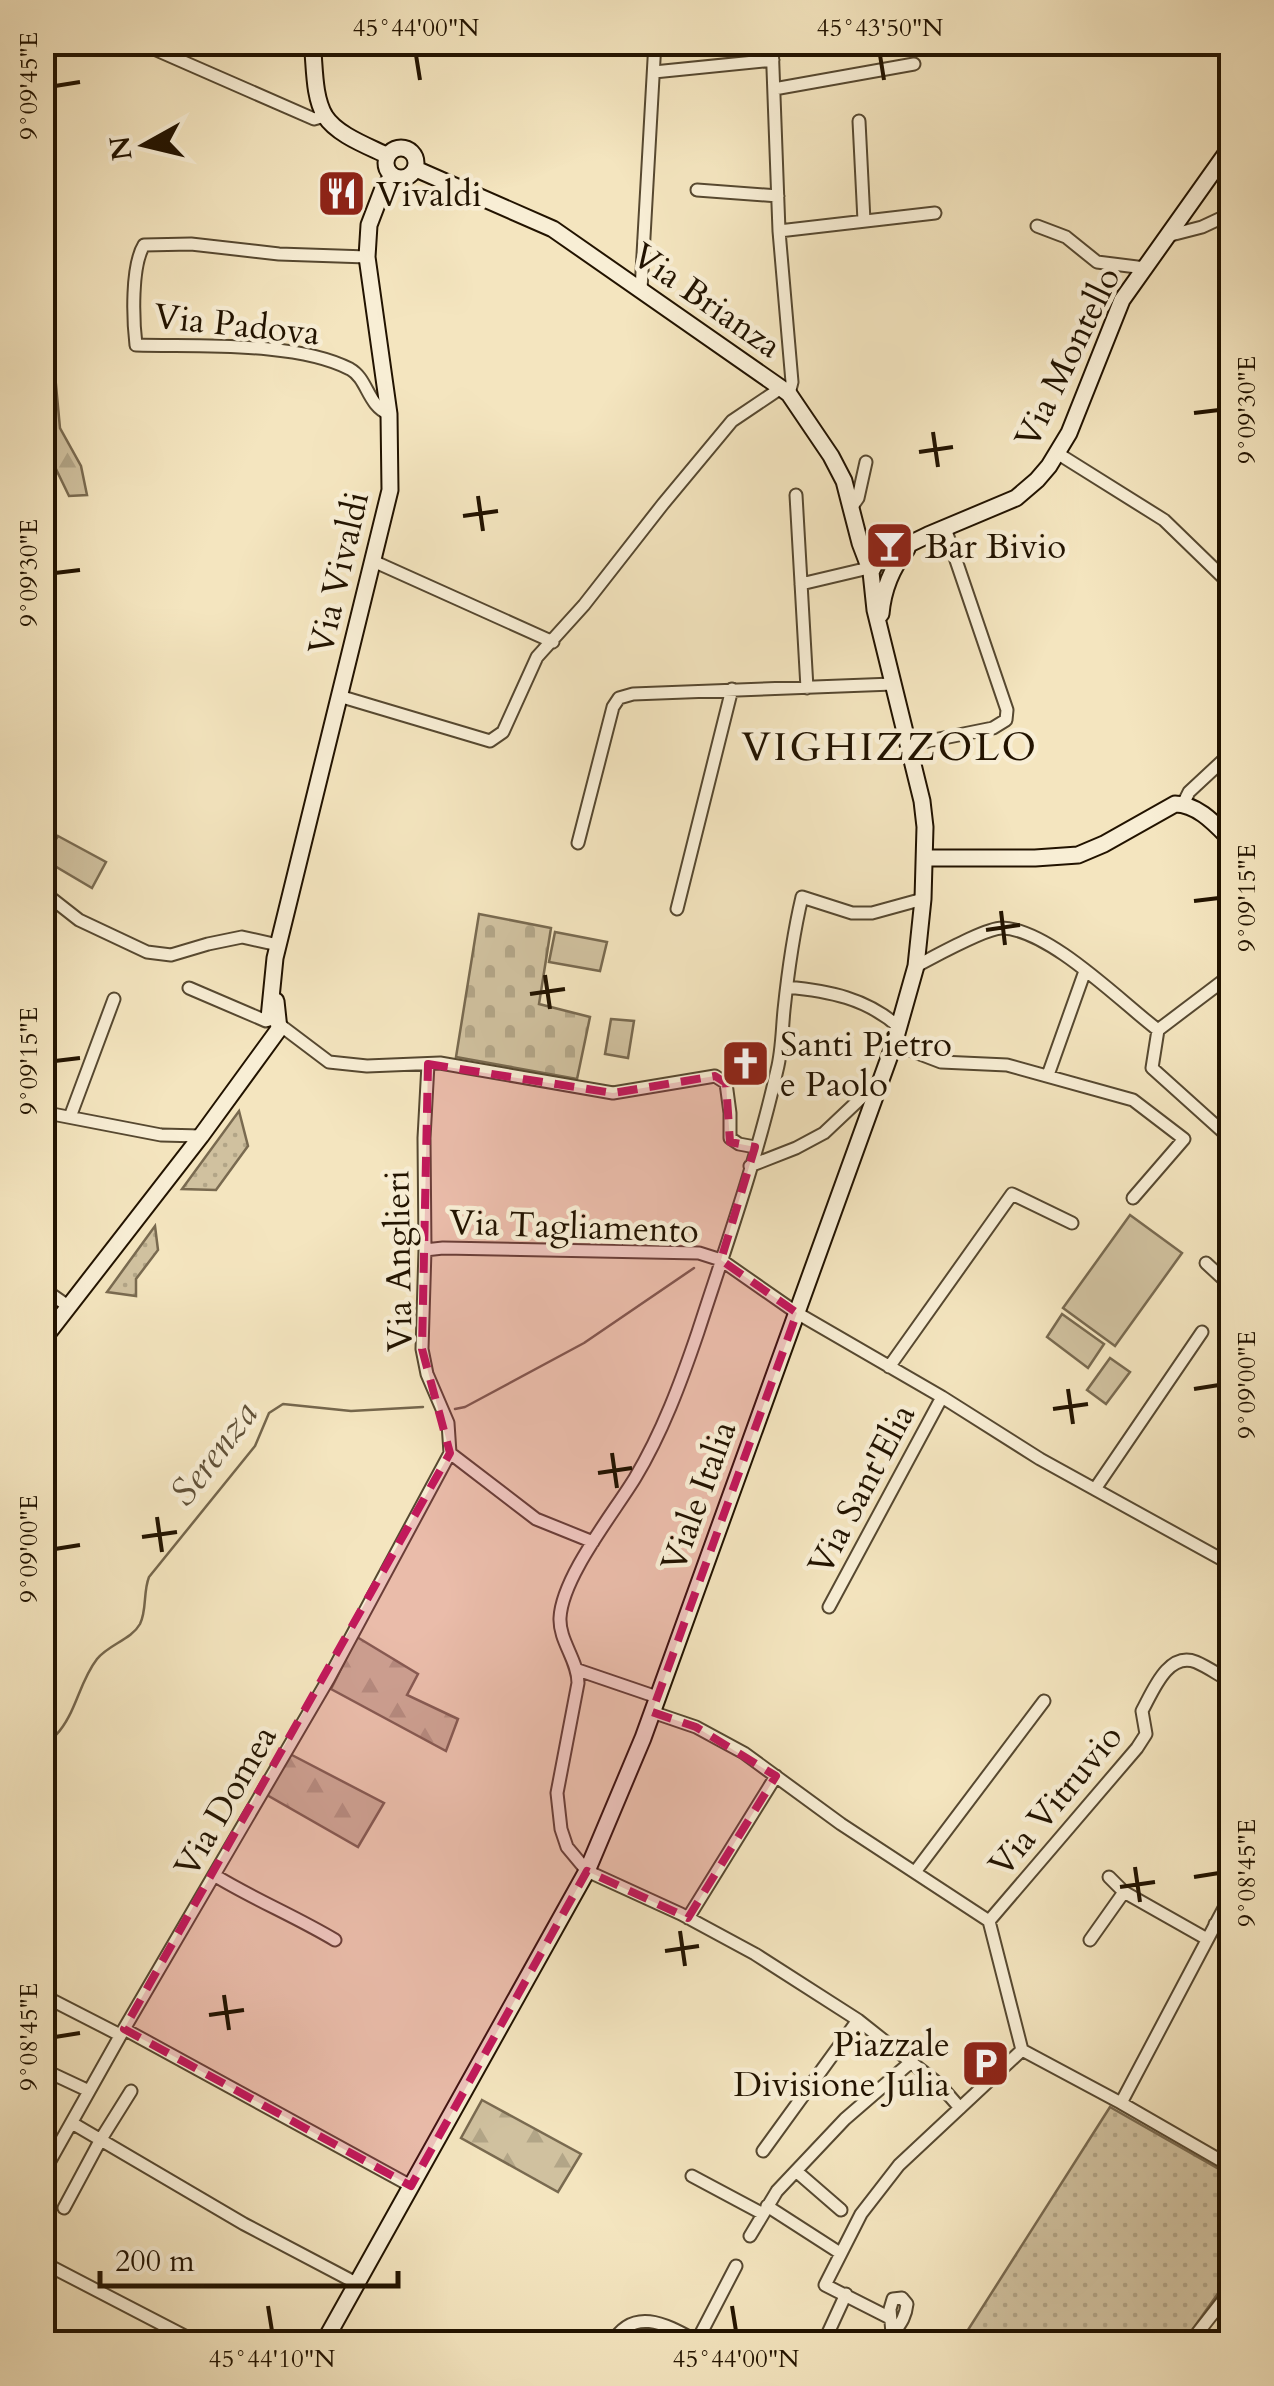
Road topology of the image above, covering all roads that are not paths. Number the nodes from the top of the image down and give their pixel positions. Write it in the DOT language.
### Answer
graph roads {
  1 [pos="138,42"];
  2 [pos="312,42"];
  3 [pos="655,42"];
  4 [pos="772,42"];
  5 [pos="772,60"];
  6 [pos="914,64"];
  7 [pos="654,72"];
  8 [pos="774,89"];
  9 [pos="325,116"];
  10 [pos="860,121"];
  11 [pos="1232,145"];
  12 [pos="388,156"];
  13 [pos="416,169"];
  14 [pos="392,176"];
  15 [pos="697,190"];
  16 [pos="778,196"];
  17 [pos="935,212"];
  18 [pos="1232,213"];
  19 [pos="864,221"];
  20 [pos="1037,226"];
  21 [pos="779,231"];
  22 [pos="1168,236"];
  23 [pos="367,257"];
  24 [pos="1144,268"];
  25 [pos="641,290"];
  26 [pos="785,391"];
  27 [pos="389,414"];
  28 [pos="1058,453"];
  29 [pos="866,462"];
  30 [pos="796,494"];
  31 [pos="852,508"];
  32 [pos="946,528"];
  33 [pos="373,561"];
  34 [pos="875,569"];
  35 [pos="801,584"];
  36 [pos="1232,586"];
  37 [pos="552,642"];
  38 [pos="893,684"];
  39 [pos="806,688"];
  40 [pos="732,689"];
  41 [pos="339,696"];
  42 [pos="908,745"];
  43 [pos="1232,752"];
  44 [pos="1183,804"];
  45 [pos="1232,840"];
  46 [pos="578,843"];
  47 [pos="925,858"];
  48 [pos="42,891"];
  49 [pos="923,899"];
  50 [pos="677,910"];
  51 [pos="278,945"];
  52 [pos="916,966"];
  53 [pos="1085,971"];
  54 [pos="1232,974"];
  55 [pos="787,987"];
  56 [pos="189,988"];
  57 [pos="114,999"];
  58 [pos="273,1025"];
  59 [pos="899,1027"];
  60 [pos="1158,1030"];
  61 [pos="894,1044"];
  62 [pos="428,1064"];
  63 [pos="1048,1075"];
  64 [pos="881,1078"];
  65 [pos="42,1112"];
  66 [pos="70,1117"];
  67 [pos="200,1136"];
  68 [pos="1232,1140"];
  69 [pos="756,1147"];
  70 [pos="750,1166"];
  71 [pos="1133,1198"];
  72 [pos="1072,1223"];
  73 [pos="425,1250"];
  74 [pos="721,1260"];
  75 [pos="1206,1263"];
  76 [pos="1232,1287"];
  77 [pos="42,1288"];
  78 [pos="68,1306"];
  79 [pos="797,1313"];
  80 [pos="1202,1332"];
  81 [pos="42,1341"];
  82 [pos="890,1368"];
  83 [pos="942,1397"];
  84 [pos="450,1452"];
  85 [pos="1095,1490"];
  86 [pos="592,1542"];
  87 [pos="1232,1566"];
  88 [pos="829,1607"];
  89 [pos="578,1670"];
  90 [pos="1232,1682"];
  91 [pos="1044,1701"];
  92 [pos="655,1704"];
  93 [pos="776,1776"];
  94 [pos="587,1872"];
  95 [pos="916,1872"];
  96 [pos="214,1874"];
  97 [pos="1108,1877"];
  98 [pos="1124,1892"];
  99 [pos="1232,1893"];
  100 [pos="688,1918"];
  101 [pos="990,1921"];
  102 [pos="1215,1924"];
  103 [pos="1232,1928"];
  104 [pos="1208,1939"];
  105 [pos="335,1940"];
  106 [pos="1090,1940"];
  107 [pos="42,1995"];
  108 [pos="858,2020"];
  109 [pos="122,2032"];
  110 [pos="1022,2050"];
  111 [pos="910,2062"];
  112 [pos="42,2069"];
  113 [pos="89,2091"];
  114 [pos="131,2091"];
  115 [pos="1121,2103"];
  116 [pos="960,2108"];
  117 [pos="72,2123"];
  118 [pos="101,2140"];
  119 [pos="763,2151"];
  120 [pos="1232,2167"];
  121 [pos="796,2170"];
  122 [pos="42,2175"];
  123 [pos="692,2176"];
  124 [pos="410,2186"];
  125 [pos="64,2208"];
  126 [pos="765,2210"];
  127 [pos="841,2210"];
  128 [pos="750,2236"];
  129 [pos="840,2252"];
  130 [pos="42,2262"];
  131 [pos="736,2266"];
  132 [pos="356,2283"];
  133 [pos="1232,2289"];
  134 [pos="846,2294"];
  135 [pos="890,2318"];
  136 [pos="889,2339"];
  137 [pos="699,2342"];
  138 [pos="200,2344"];
  139 [pos="323,2344"];
  140 [pos="611,2344"];
  141 [pos="823,2344"];
  142 [pos="1189,2344"];
  1 -- 9 [label="street"];
  2 -- 9 [label="street"];
  3 -- 7 [label="street"];
  4 -- 5 [label="street"];
  5 -- 7 [label="street"];
  5 -- 8 [label="street"];
  6 -- 8 [label="street"];
  7 -- 25 [label="street"];
  8 -- 16 [label="street"];
  9 -- 12 [label="street"];
  10 -- 19 [label="street"];
  11 -- 22 [label="street, Via Montello"];
  12 -- 13 [label="street"];
  12 -- 14 [label="street"];
  13 -- 14 [label="street"];
  13 -- 25 [label="street, Via Brianza"];
  14 -- 23 [label="street, Via Vivaldi"];
  15 -- 16 [label="street"];
  16 -- 21 [label="street"];
  17 -- 19 [label="street"];
  18 -- 22 [label="street"];
  19 -- 21 [label="street"];
  20 -- 24 [label="street"];
  21 -- 26 [label="street"];
  22 -- 24 [label="street, Via Montello"];
  23 -- 27 [label="street, Via Vivaldi"];
  23 -- 27 [label="street, Via Padova"];
  24 -- 28 [label="street, Via Montello"];
  25 -- 26 [label="street, Via Brianza"];
  26 -- 31 [label="street, Via Brianza"];
  26 -- 37 [label="street"];
  27 -- 33 [label="street, Via Vivaldi"];
  28 -- 32 [label="street, Via Montello"];
  28 -- 36 [label="street"];
  29 -- 31 [label="street"];
  30 -- 35 [label="street"];
  31 -- 34 [label="street, Via Brianza"];
  32 -- 34 [label="street, Via Montello"];
  32 -- 42 [label="street"];
  33 -- 37 [label="street"];
  33 -- 41 [label="street, Via Vivaldi"];
  34 -- 35 [label="street"];
  34 -- 38 [label="street"];
  35 -- 39 [label="street"];
  37 -- 41 [label="street"];
  38 -- 39 [label="street"];
  38 -- 42 [label="street"];
  39 -- 40 [label="street"];
  40 -- 46 [label="street"];
  40 -- 50 [label="street"];
  41 -- 51 [label="street, Via Vivaldi"];
  42 -- 47 [label="street"];
  43 -- 44 [label="street"];
  44 -- 45 [label="street"];
  44 -- 47 [label="street"];
  47 -- 49 [label="street"];
  48 -- 51 [label="street"];
  49 -- 52 [label="street"];
  49 -- 55 [label="street"];
  51 -- 58 [label="street, Via Vivaldi"];
  52 -- 53 [label="street"];
  52 -- 59 [label="street"];
  53 -- 60 [label="street"];
  53 -- 63 [label="street"];
  54 -- 60 [label="street"];
  55 -- 59 [label="street"];
  55 -- 69 [label="street"];
  56 -- 58 [label="street"];
  57 -- 66 [label="street"];
  58 -- 62 [label="street"];
  58 -- 67 [label="street"];
  59 -- 61 [label="street"];
  60 -- 68 [label="street"];
  61 -- 63 [label="street"];
  61 -- 64 [label="street, Viale Italia"];
  62 -- 69 [label="street"];
  62 -- 73 [label="street, Via Anglieri"];
  63 -- 71 [label="street"];
  64 -- 70 [label="street"];
  64 -- 79 [label="street, Viale Italia"];
  65 -- 66 [label="street"];
  66 -- 67 [label="street"];
  67 -- 78 [label="street"];
  69 -- 70 [label="street"];
  70 -- 74 [label="street"];
  72 -- 82 [label="street"];
  73 -- 74 [label="street, Via Tagliamento"];
  73 -- 84 [label="street, Via Anglieri"];
  74 -- 79 [label="street"];
  74 -- 86 [label="street"];
  75 -- 76 [label="street"];
  77 -- 78 [label="street"];
  78 -- 81 [label="street"];
  79 -- 82 [label="street"];
  79 -- 92 [label="street, Viale Italia"];
  80 -- 85 [label="street"];
  82 -- 83 [label="street"];
  83 -- 85 [label="street"];
  83 -- 88 [label="street, Via Sant'Elia"];
  84 -- 86 [label="street"];
  84 -- 96 [label="street, Via Domea"];
  85 -- 87 [label="street"];
  86 -- 89 [label="street"];
  89 -- 92 [label="street"];
  89 -- 94 [label="street"];
  90 -- 101 [label="street, Via Vitruvio"];
  91 -- 95 [label="street"];
  92 -- 93 [label="street"];
  92 -- 94 [label="street, Viale Italia"];
  93 -- 95 [label="street"];
  93 -- 100 [label="street"];
  94 -- 100 [label="street"];
  94 -- 124 [label="street, Viale Italia"];
  95 -- 101 [label="street"];
  96 -- 105 [label="street"];
  96 -- 109 [label="street, Via Domea"];
  97 -- 98 [label="street"];
  98 -- 104 [label="street"];
  98 -- 106 [label="street"];
  99 -- 102 [label="street"];
  100 -- 108 [label="street"];
  101 -- 110 [label="street"];
  102 -- 103 [label="street"];
  102 -- 104 [label="street"];
  104 -- 115 [label="street"];
  107 -- 109 [label="street"];
  108 -- 111 [label="street"];
  108 -- 119 [label="street"];
  109 -- 113 [label="street, Via Domea"];
  109 -- 124 [label="street"];
  110 -- 115 [label="street"];
  110 -- 116 [label="street"];
  111 -- 116 [label="street"];
  111 -- 121 [label="street"];
  112 -- 113 [label="street"];
  113 -- 117 [label="street, Via Domea"];
  114 -- 118 [label="street"];
  115 -- 120 [label="street"];
  116 -- 129 [label="street"];
  117 -- 118 [label="street"];
  117 -- 122 [label="street, Via Domea"];
  118 -- 125 [label="street"];
  118 -- 132 [label="street"];
  121 -- 126 [label="street"];
  121 -- 127 [label="street"];
  123 -- 126 [label="street"];
  124 -- 132 [label="street, Viale Italia"];
  126 -- 128 [label="street"];
  126 -- 129 [label="street"];
  129 -- 134 [label="street"];
  130 -- 138 [label="street"];
  131 -- 137 [label="street"];
  132 -- 139 [label="street, Viale Italia"];
  133 -- 142 [label="street"];
  134 -- 135 [label="street"];
  134 -- 141 [label="street"];
  135 -- 136 [label="street"];
  135 -- 136 [label="street"];
  137 -- 140 [label="street"];
}
